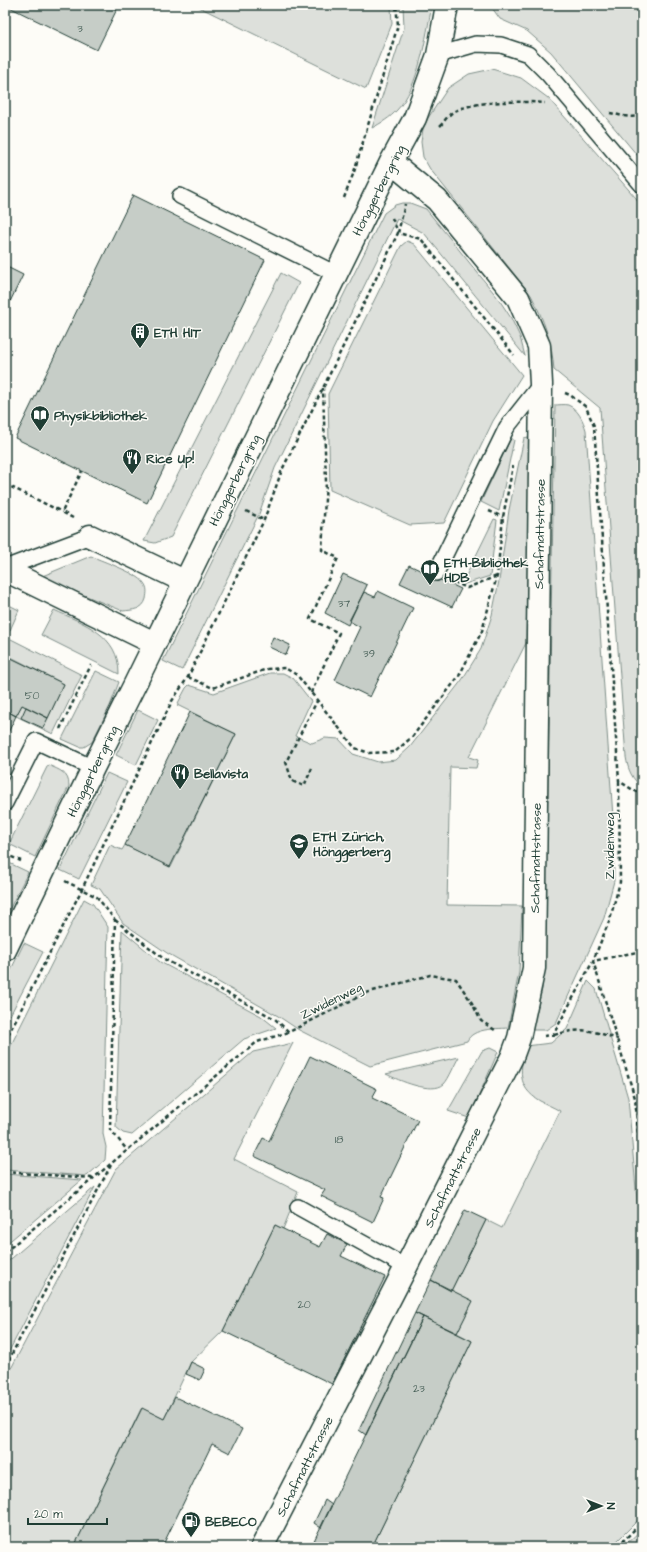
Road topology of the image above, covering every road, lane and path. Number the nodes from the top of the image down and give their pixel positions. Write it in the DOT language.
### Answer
graph roads {
  1 [pos="396,5"];
  2 [pos="447,5"];
  3 [pos="438,55"];
  4 [pos="574,105"];
  5 [pos="642,115"];
  6 [pos="438,128"];
  7 [pos="391,162"];
  8 [pos="410,178"];
  9 [pos="642,185"];
  10 [pos="180,196"];
  11 [pos="343,200"];
  12 [pos="398,233"];
  13 [pos="336,274"];
  14 [pos="515,357"];
  15 [pos="541,384"];
  16 [pos="323,388"];
  17 [pos="514,465"];
  18 [pos="82,470"];
  19 [pos="5,484"];
  20 [pos="62,512"];
  21 [pos="76,519"];
  22 [pos="90,536"];
  23 [pos="5,569"];
  24 [pos="436,573"];
  25 [pos="497,576"];
  26 [pos="184,581"];
  27 [pos="467,588"];
  28 [pos="154,643"];
  29 [pos="91,665"];
  30 [pos="188,677"];
  31 [pos="311,692"];
  32 [pos="317,701"];
  33 [pos="51,748"];
  34 [pos="92,768"];
  35 [pos="312,768"];
  36 [pos="619,780"];
  37 [pos="642,794"];
  38 [pos="5,803"];
  39 [pos="97,897"];
  40 [pos="115,920"];
  41 [pos="5,950"];
  42 [pos="642,951"];
  43 [pos="593,961"];
  44 [pos="289,1032"];
  45 [pos="554,1036"];
  46 [pos="519,1038"];
  47 [pos="618,1039"];
  48 [pos="5,1041"];
  49 [pos="127,1150"];
  50 [pos="112,1164"];
  51 [pos="5,1172"];
  52 [pos="642,1177"];
  53 [pos="92,1178"];
  54 [pos="298,1207"];
  55 [pos="5,1252"];
  56 [pos="406,1267"];
  57 [pos="5,1367"];
  58 [pos="642,1522"];
  59 [pos="262,1547"];
  60 [pos="617,1547"];
  1 -- 11 [label="path"];
  2 -- 3 [label="street, Hönggerbergring"];
  3 -- 4 [label="lane"];
  3 -- 7 [label="street, Hönggerbergring"];
  4 -- 5 [label="path"];
  4 -- 6 [label="path"];
  4 -- 9 [label="lane"];
  7 -- 8 [label="street, Schafmattstrasse"];
  7 -- 13 [label="street, Hönggerbergring"];
  8 -- 12 [label="path"];
  8 -- 15 [label="street, Schafmattstrasse"];
  10 -- 13 [label="lane"];
  12 -- 14 [label="path"];
  12 -- 16 [label="path"];
  13 -- 26 [label="street, Hönggerbergring"];
  15 -- 24 [label="lane"];
  15 -- 36 [label="path, Zwidenweg"];
  15 -- 46 [label="street, Schafmattstrasse"];
  16 -- 30 [label="path"];
  16 -- 31 [label="path"];
  17 -- 25 [label="path"];
  18 -- 20 [label="path"];
  19 -- 20 [label="path"];
  20 -- 21 [label="path"];
  22 -- 23 [label="lane"];
  22 -- 26 [label="street"];
  23 -- 28 [label="street"];
  25 -- 27 [label="path"];
  25 -- 32 [label="path"];
  26 -- 28 [label="street, Hönggerbergring"];
  28 -- 34 [label="street, Hönggerbergring"];
  29 -- 33 [label="path"];
  30 -- 31 [label="path"];
  30 -- 48 [label="path"];
  31 -- 32 [label="path"];
  32 -- 35 [label="path"];
  33 -- 34 [label="lane"];
  33 -- 38 [label="lane"];
  34 -- 41 [label="street, Hönggerbergring"];
  36 -- 37 [label="path"];
  36 -- 43 [label="path, Zwidenweg"];
  39 -- 40 [label="path"];
  40 -- 44 [label="path"];
  40 -- 49 [label="path"];
  42 -- 43 [label="path"];
  43 -- 45 [label="path, Zwidenweg"];
  43 -- 47 [label="path"];
  44 -- 46 [label="path, Zwidenweg"];
  44 -- 49 [label="path, Zwidenweg"];
  45 -- 46 [label="path, Zwidenweg"];
  45 -- 47 [label="path"];
  46 -- 56 [label="street, Schafmattstrasse"];
  47 -- 52 [label="path"];
  49 -- 50 [label="path, Zwidenweg"];
  50 -- 53 [label="path"];
  50 -- 57 [label="path"];
  51 -- 53 [label="path"];
  53 -- 55 [label="path"];
  54 -- 56 [label="lane"];
  56 -- 59 [label="street, Schafmattstrasse"];
  58 -- 60 [label="path"];
}
